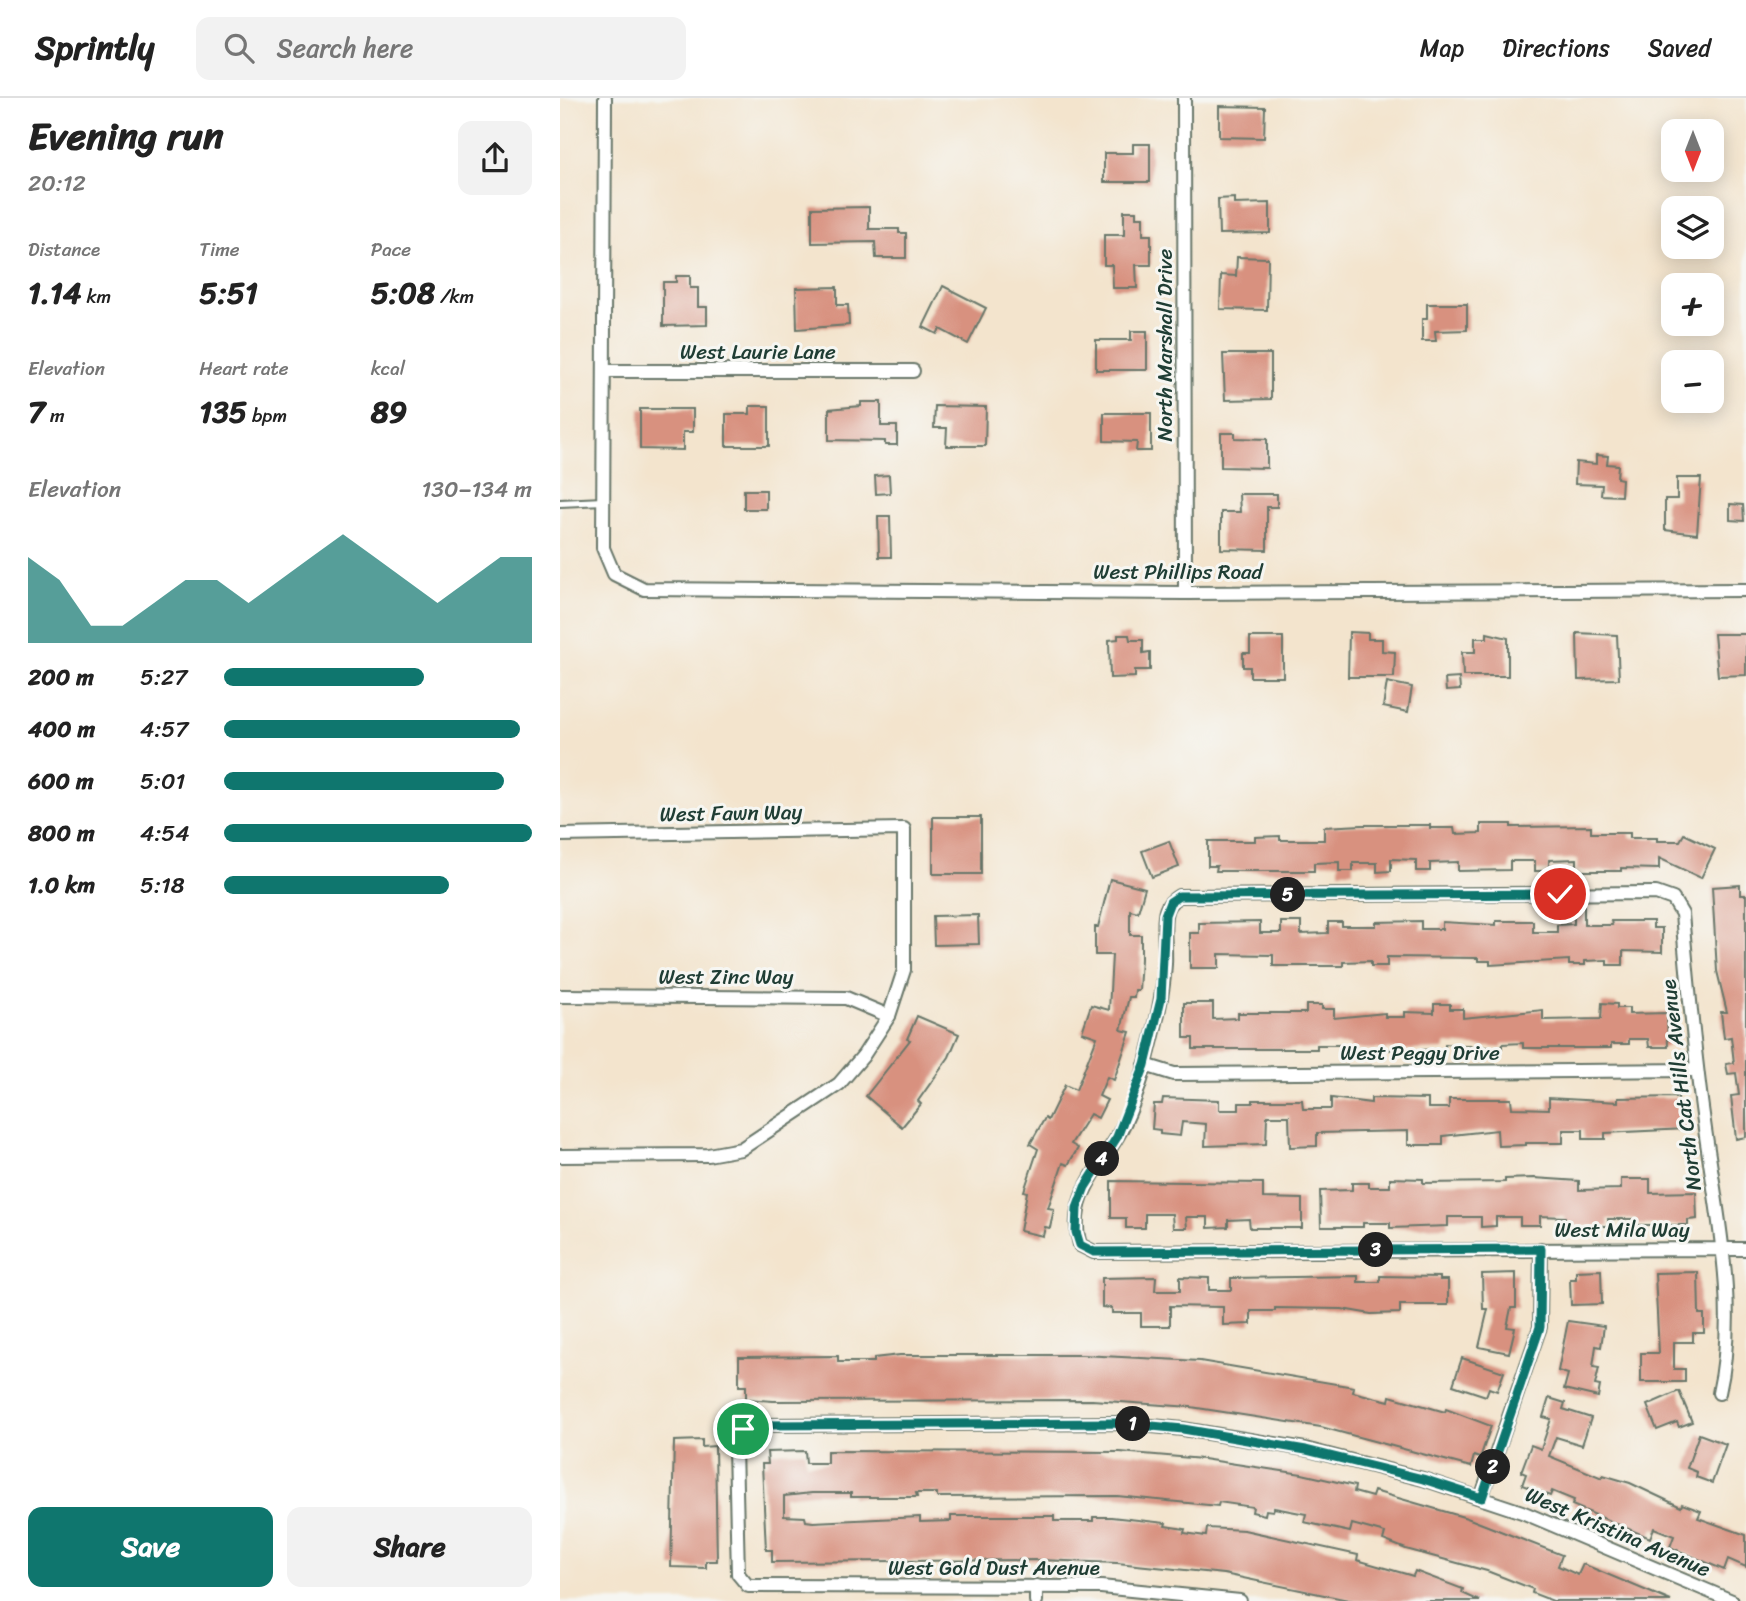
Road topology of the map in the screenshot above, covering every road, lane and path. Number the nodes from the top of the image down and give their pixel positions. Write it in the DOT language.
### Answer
graph roads {
  1 [pos="605,98"];
  2 [pos="1184,98"];
  3 [pos="604,371"];
  4 [pos="913,372"];
  5 [pos="603,501"];
  6 [pos="560,503"];
  7 [pos="1746,590"];
  8 [pos="1185,593"];
  9 [pos="560,835"];
  10 [pos="560,996"];
  11 [pos="889,1016"];
  12 [pos="1145,1065"];
  13 [pos="1696,1070"];
  14 [pos="560,1156"];
  15 [pos="1541,1249"];
  16 [pos="1721,1249"];
  17 [pos="1746,1249"];
  18 [pos="1719,1393"];
  19 [pos="1482,1498"];
  20 [pos="748,1586"];
  21 [pos="1036,1586"];
  22 [pos="1700,1588"];
  23 [pos="1036,1601"];
  24 [pos="1240,1601"];
  25 [pos="1694,1601"];
  26 [pos="1732,1601"];
  1 -- 3 [label="street"];
  2 -- 8 [label="street, North Marshall Drive"];
  3 -- 4 [label="street, West Laurie Lane"];
  3 -- 5 [label="street"];
  5 -- 6 [label="lane"];
  5 -- 8 [label="street, West Phillips Road"];
  7 -- 8 [label="street, West Phillips Road"];
  9 -- 11 [label="street, West Fawn Way"];
  10 -- 11 [label="street, West Zinc Way"];
  11 -- 14 [label="street"];
  12 -- 13 [label="street, West Peggy Drive"];
  12 -- 13 [label="street, North Cat Hills Avenue"];
  12 -- 15 [label="street, West Mila Way"];
  13 -- 16 [label="street, North Cat Hills Avenue"];
  15 -- 16 [label="street, West Mila Way"];
  15 -- 19 [label="street"];
  16 -- 17 [label="street, West Mila Way"];
  16 -- 18 [label="street, North Cat Hills Avenue"];
  19 -- 20 [label="street, West Kristina Avenue"];
  19 -- 22 [label="street, West Kristina Avenue"];
  20 -- 21 [label="street, West Gold Dust Avenue"];
  21 -- 23 [label="street"];
  21 -- 24 [label="street, West Gold Dust Avenue"];
  22 -- 25 [label="street"];
  22 -- 26 [label="street, West Kristina Avenue"];
}
